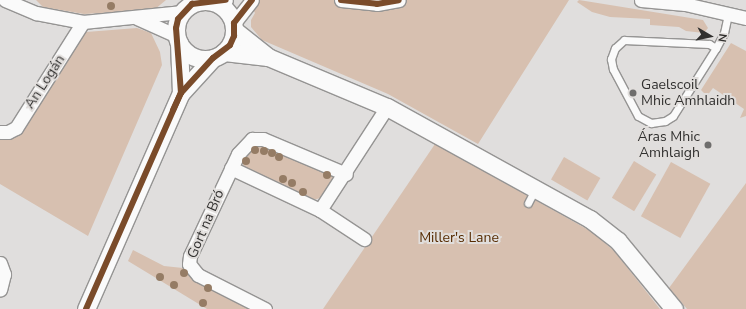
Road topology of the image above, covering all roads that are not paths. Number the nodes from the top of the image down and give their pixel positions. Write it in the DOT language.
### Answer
graph roads {
  1 [pos="4,0"];
  2 [pos="216,0"];
  3 [pos="252,0"];
  4 [pos="341,0"];
  5 [pos="399,0"];
  6 [pos="641,0"];
  7 [pos="26,5"];
  8 [pos="185,6"];
  9 [pos="728,14"];
  10 [pos="137,18"];
  11 [pos="746,18"];
  12 [pos="83,22"];
  13 [pos="234,26"];
  14 [pos="178,40"];
  15 [pos="716,48"];
  16 [pos="219,55"];
  17 [pos="268,57"];
  18 [pos="181,93"];
  19 [pos="387,107"];
  20 [pos="0,132"];
  21 [pos="231,168"];
  22 [pos="346,174"];
  23 [pos="320,210"];
  24 [pos="364,239"];
  25 [pos="0,263"];
  26 [pos="0,290"];
  27 [pos="86,309"];
  28 [pos="265,309"];
  29 [pos="674,309"];
  1 -- 7 [label="street"];
  2 -- 8 [label="street"];
  2 -- 13 [label="street"];
  3 -- 13 [label="street"];
  4 -- 5 [label="street"];
  6 -- 9 [label="street"];
  7 -- 12 [label="street"];
  8 -- 10 [label="street"];
  8 -- 14 [label="street"];
  9 -- 11 [label="street"];
  9 -- 15 [label="lane"];
  10 -- 12 [label="street"];
  10 -- 14 [label="street"];
  12 -- 20 [label="street, An Logán"];
  13 -- 16 [label="street"];
  13 -- 17 [label="street"];
  14 -- 16 [label="street"];
  14 -- 18 [label="street"];
  15 -- 15 [label="lane"];
  16 -- 17 [label="street"];
  16 -- 18 [label="street"];
  17 -- 19 [label="street"];
  18 -- 27 [label="street"];
  19 -- 22 [label="street"];
  19 -- 29 [label="street"];
  21 -- 22 [label="street, Gort na Bró"];
  21 -- 23 [label="street"];
  21 -- 28 [label="street, Gort na Bró"];
  22 -- 23 [label="street"];
  23 -- 24 [label="street"];
  25 -- 26 [label="street"];
}
